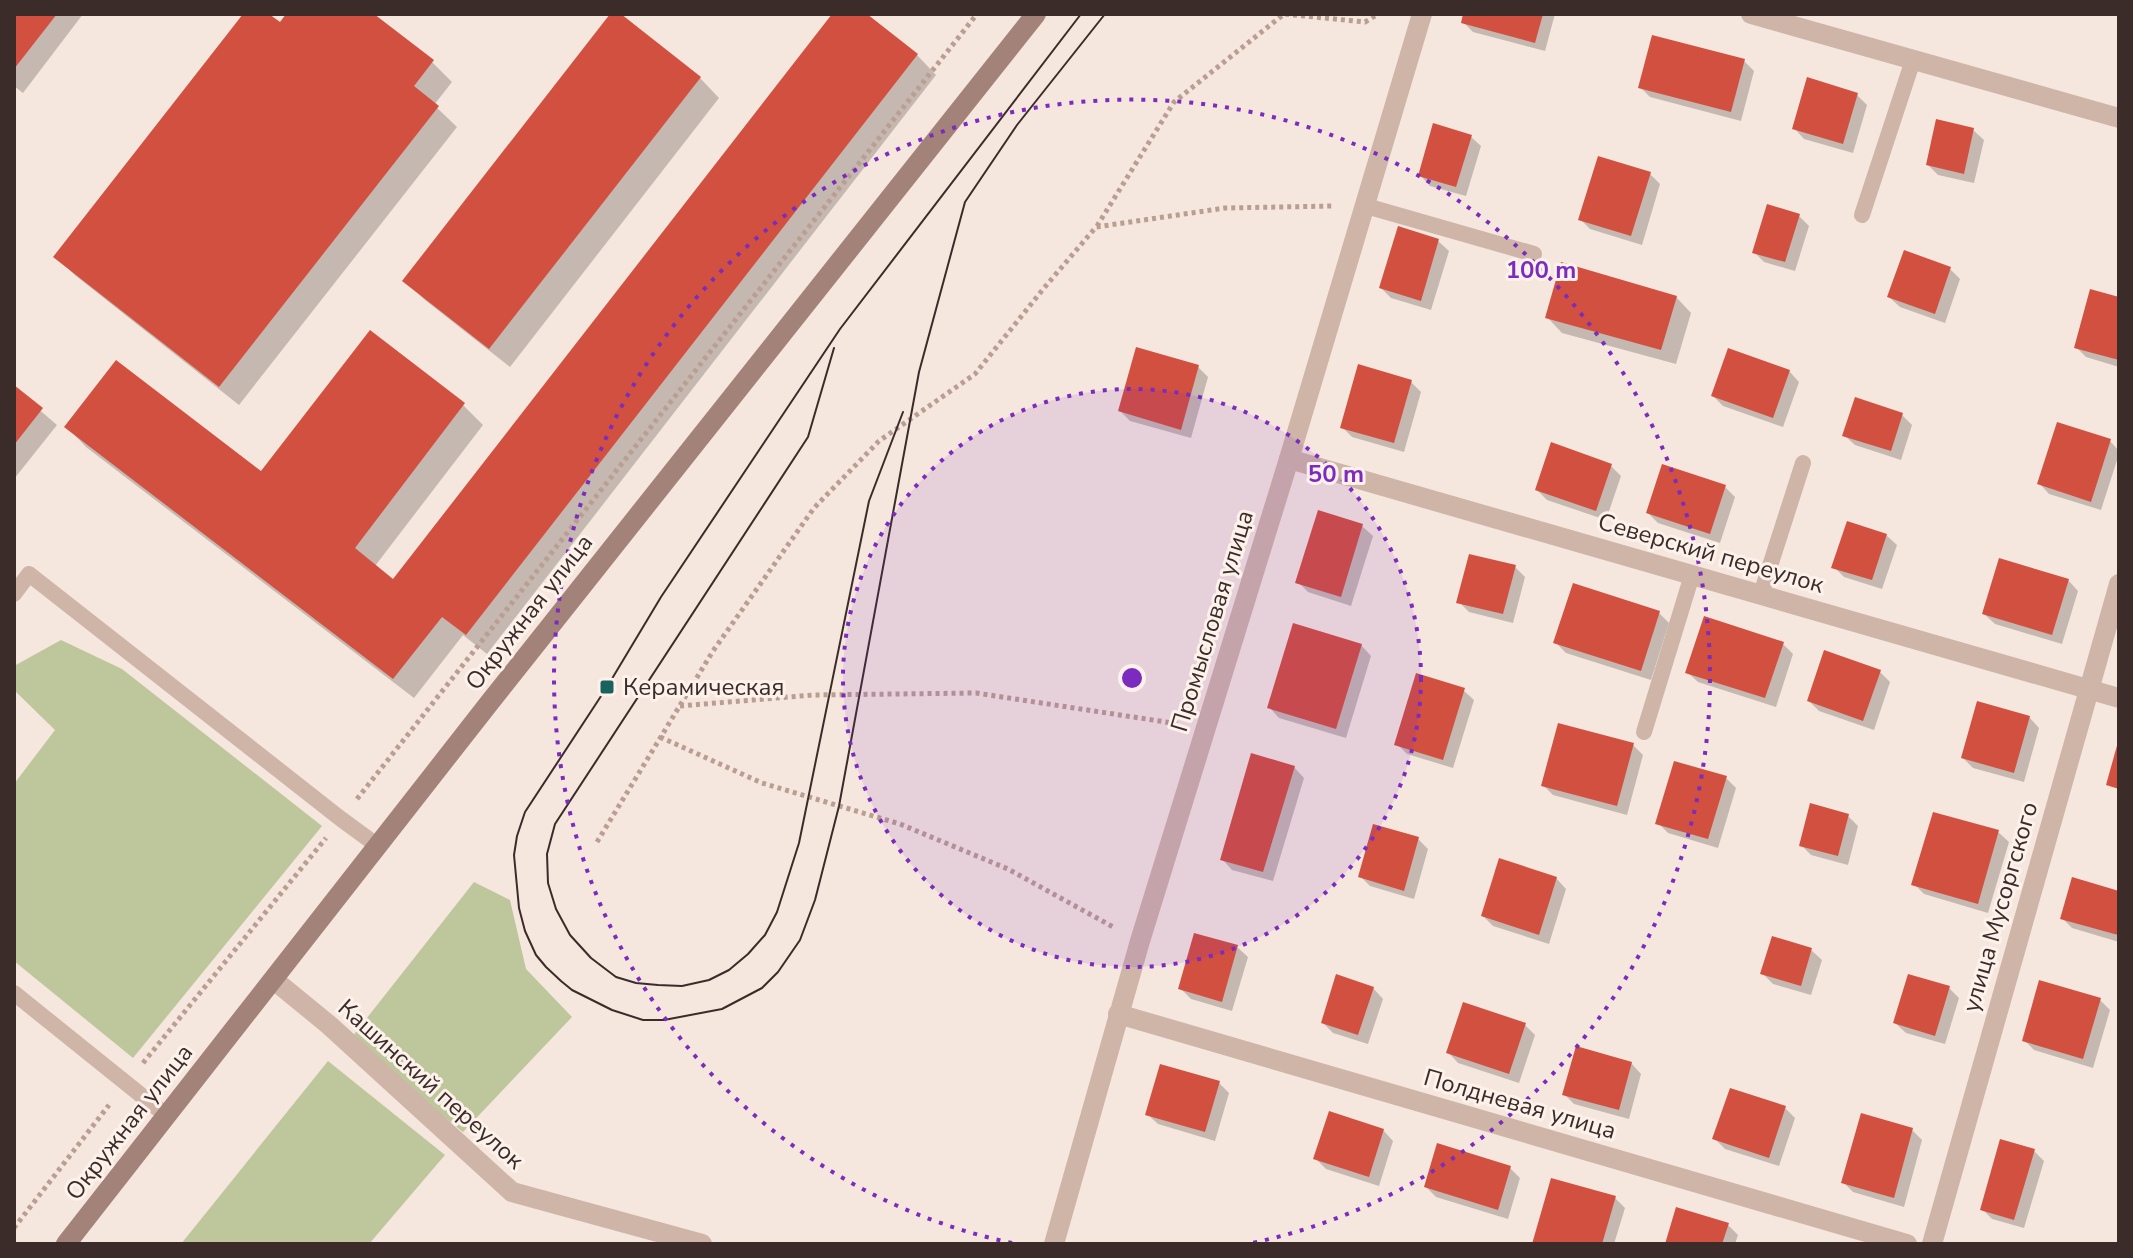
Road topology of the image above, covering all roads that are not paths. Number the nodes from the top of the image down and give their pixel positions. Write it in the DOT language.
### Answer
graph roads {
  1 [pos="1036,14"];
  2 [pos="1422,14"];
  3 [pos="1751,14"];
  4 [pos="1913,60"];
  5 [pos="2119,118"];
  6 [pos="1366,206"];
  7 [pos="1862,215"];
  8 [pos="1534,254"];
  9 [pos="1289,459"];
  10 [pos="1803,463"];
  11 [pos="1692,575"];
  12 [pos="2119,584"];
  13 [pos="14,594"];
  14 [pos="1761,594"];
  15 [pos="2089,689"];
  16 [pos="2119,698"];
  17 [pos="1644,732"];
  18 [pos="378,846"];
  19 [pos="274,980"];
  20 [pos="14,993"];
  21 [pos="1118,1014"];
  22 [pos="167,1116"];
  23 [pos="66,1244"];
  24 [pos="702,1244"];
  25 [pos="1054,1244"];
  26 [pos="1907,1244"];
  27 [pos="1932,1244"];
  1 -- 18 [label="main road, Окружная улица"];
  2 -- 6 [label="street, Промысловая улица"];
  3 -- 4 [label="street"];
  4 -- 5 [label="street"];
  4 -- 7 [label="lane"];
  6 -- 8 [label="lane"];
  6 -- 9 [label="street, Промысловая улица"];
  9 -- 11 [label="street, Северский переулок"];
  9 -- 21 [label="street, Промысловая улица"];
  10 -- 14 [label="lane"];
  11 -- 14 [label="street, Северский переулок"];
  11 -- 17 [label="lane"];
  12 -- 15 [label="street, улица Мусоргского"];
  13 -- 18 [label="lane"];
  14 -- 15 [label="street, Северский переулок"];
  15 -- 16 [label="street, Северский переулок"];
  15 -- 27 [label="street, улица Мусоргского"];
  18 -- 19 [label="main road, Окружная улица"];
  19 -- 22 [label="main road, Окружная улица"];
  19 -- 24 [label="street, Кашинский переулок"];
  20 -- 22 [label="lane"];
  21 -- 25 [label="street, Промысловая улица"];
  21 -- 26 [label="street, Полдневая улица"];
  22 -- 23 [label="main road, Окружная улица"];
}
